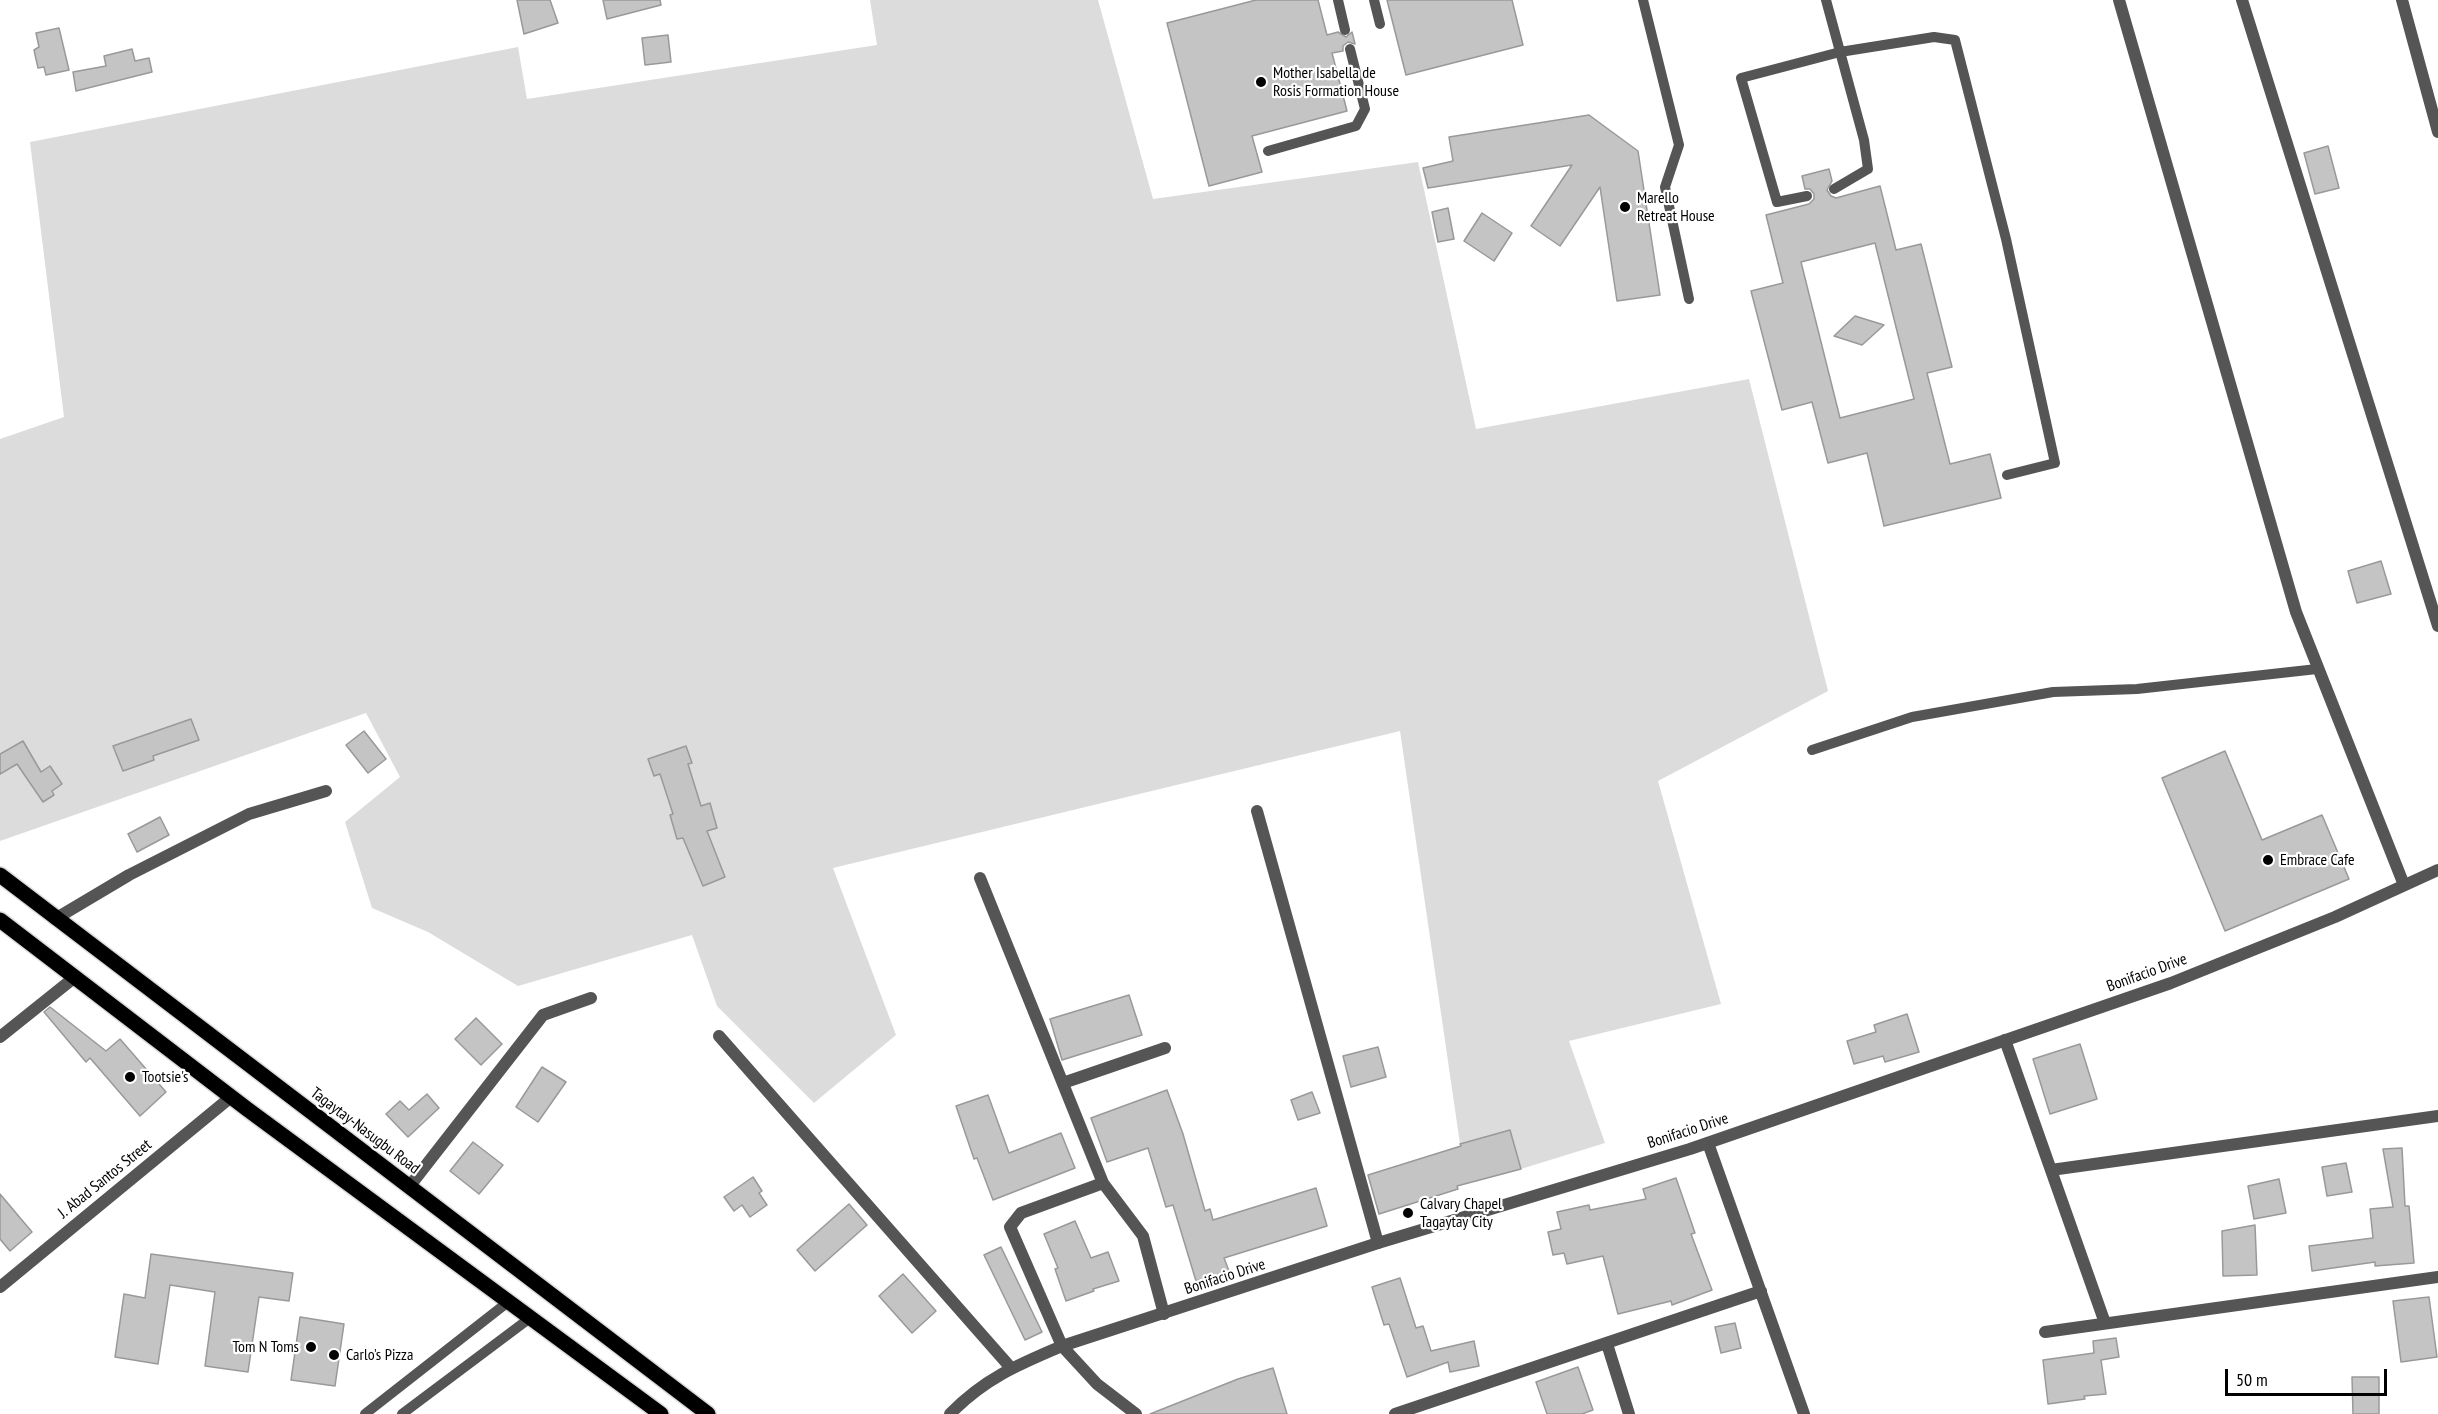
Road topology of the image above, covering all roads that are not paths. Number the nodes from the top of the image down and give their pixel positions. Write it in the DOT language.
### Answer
graph roads {
  1 [pos="1338,0"];
  2 [pos="1374,0"];
  3 [pos="1644,0"];
  4 [pos="1826,0"];
  5 [pos="2119,0"];
  6 [pos="2242,0"];
  7 [pos="2402,0"];
  8 [pos="1380,24"];
  9 [pos="1345,30"];
  10 [pos="1350,49"];
  11 [pos="1840,52"];
  12 [pos="2438,132"];
  13 [pos="1268,151"];
  14 [pos="1834,189"];
  15 [pos="1807,196"];
  16 [pos="1689,299"];
  17 [pos="2007,475"];
  18 [pos="2438,626"];
  19 [pos="2317,669"];
  20 [pos="1812,750"];
  21 [pos="326,791"];
  22 [pos="1257,811"];
  23 [pos="2438,870"];
  24 [pos="0,875"];
  25 [pos="980,878"];
  26 [pos="2404,885"];
  27 [pos="55,919"];
  28 [pos="0,920"];
  29 [pos="75,977"];
  30 [pos="591,998"];
  31 [pos="0,1036"];
  32 [pos="719,1036"];
  33 [pos="2005,1040"];
  34 [pos="1165,1048"];
  35 [pos="1063,1083"];
  36 [pos="231,1097"];
  37 [pos="2438,1116"];
  38 [pos="1708,1143"];
  39 [pos="2051,1170"];
  40 [pos="1103,1183"];
  41 [pos="409,1187"];
  42 [pos="1378,1243"];
  43 [pos="2438,1277"];
  44 [pos="0,1287"];
  45 [pos="1761,1292"];
  46 [pos="508,1302"];
  47 [pos="1164,1314"];
  48 [pos="530,1318"];
  49 [pos="2104,1323"];
  50 [pos="2045,1332"];
  51 [pos="1607,1344"];
  52 [pos="1062,1346"];
  53 [pos="1011,1368"];
  54 [pos="365,1414"];
  55 [pos="402,1414"];
  56 [pos="661,1414"];
  57 [pos="708,1414"];
  58 [pos="950,1414"];
  59 [pos="1136,1414"];
  60 [pos="1395,1414"];
  61 [pos="1629,1414"];
  62 [pos="1804,1414"];
  1 -- 9 [label="lane"];
  2 -- 8 [label="lane"];
  3 -- 16 [label="lane"];
  4 -- 11 [label="lane"];
  5 -- 19 [label="street"];
  6 -- 18 [label="street"];
  7 -- 12 [label="street"];
  10 -- 13 [label="lane"];
  11 -- 14 [label="lane"];
  11 -- 15 [label="lane"];
  11 -- 17 [label="lane"];
  19 -- 20 [label="lane"];
  19 -- 26 [label="street"];
  21 -- 27 [label="street"];
  22 -- 42 [label="street"];
  23 -- 26 [label="street, Bonifacio Drive"];
  24 -- 27 [label="main road, Tagaytay-Nasugbu Road"];
  25 -- 35 [label="street"];
  26 -- 33 [label="street, Bonifacio Drive"];
  27 -- 41 [label="main road, Tagaytay-Nasugbu Road"];
  28 -- 29 [label="main road"];
  29 -- 31 [label="street"];
  29 -- 36 [label="main road"];
  30 -- 41 [label="street"];
  32 -- 53 [label="street"];
  33 -- 38 [label="street, Bonifacio Drive"];
  33 -- 39 [label="street"];
  34 -- 35 [label="street"];
  35 -- 40 [label="street"];
  36 -- 44 [label="street, J. Abad Santos Street"];
  36 -- 46 [label="main road"];
  37 -- 39 [label="street"];
  38 -- 42 [label="street, Bonifacio Drive"];
  38 -- 45 [label="street"];
  39 -- 49 [label="street"];
  40 -- 47 [label="street"];
  40 -- 52 [label="street"];
  41 -- 57 [label="main road, Tagaytay-Nasugbu Road"];
  42 -- 47 [label="street, Bonifacio Drive"];
  43 -- 49 [label="street"];
  45 -- 51 [label="street"];
  45 -- 62 [label="street"];
  46 -- 48 [label="main road"];
  46 -- 54 [label="lane"];
  47 -- 52 [label="street, Bonifacio Drive"];
  48 -- 55 [label="lane"];
  48 -- 56 [label="main road"];
  49 -- 50 [label="street"];
  51 -- 60 [label="street"];
  51 -- 61 [label="street"];
  52 -- 53 [label="street, Bonifacio Drive"];
  52 -- 59 [label="street"];
  53 -- 58 [label="street, Bonifacio Drive"];
}
